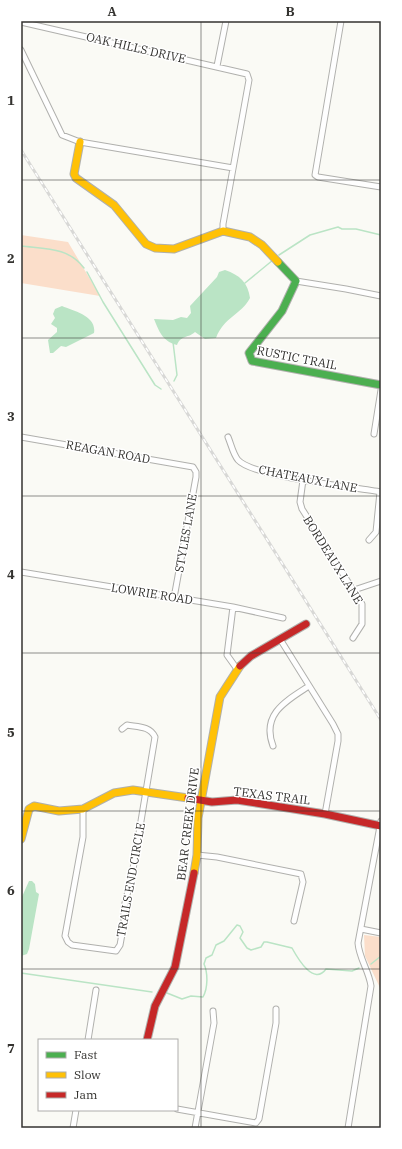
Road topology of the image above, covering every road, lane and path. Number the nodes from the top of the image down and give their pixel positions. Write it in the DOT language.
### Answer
graph roads {
  1 [pos="226,21"];
  2 [pos="341,21"];
  3 [pos="21,22"];
  4 [pos="21,50"];
  5 [pos="217,66"];
  6 [pos="80,142"];
  7 [pos="233,168"];
  8 [pos="381,187"];
  9 [pos="224,231"];
  10 [pos="296,281"];
  11 [pos="381,296"];
  12 [pos="381,385"];
  13 [pos="381,390"];
  14 [pos="374,434"];
  15 [pos="21,437"];
  16 [pos="228,437"];
  17 [pos="194,468"];
  18 [pos="303,480"];
  19 [pos="381,492"];
  20 [pos="369,540"];
  21 [pos="21,572"];
  22 [pos="381,581"];
  23 [pos="354,590"];
  24 [pos="174,598"];
  25 [pos="233,607"];
  26 [pos="283,618"];
  27 [pos="306,624"];
  28 [pos="353,638"];
  29 [pos="280,639"];
  30 [pos="237,669"];
  31 [pos="309,686"];
  32 [pos="122,729"];
  33 [pos="273,746"];
  34 [pos="146,792"];
  35 [pos="200,800"];
  36 [pos="83,809"];
  37 [pos="325,814"];
  38 [pos="381,825"];
  39 [pos="21,839"];
  40 [pos="197,855"];
  41 [pos="294,921"];
  42 [pos="361,929"];
  43 [pos="381,933"];
  44 [pos="96,990"];
  45 [pos="276,1009"];
  46 [pos="213,1011"];
  47 [pos="88,1039"];
  48 [pos="148,1039"];
  49 [pos="178,1109"];
  50 [pos="76,1111"];
  51 [pos="198,1113"];
  52 [pos="74,1128"];
  53 [pos="195,1128"];
  54 [pos="348,1128"];
  1 -- 5 [label="street"];
  2 -- 8 [label="street"];
  3 -- 5 [label="street, OAK HILLS DRIVE"];
  4 -- 6 [label="street"];
  5 -- 7 [label="street, OAK HILLS DRIVE"];
  6 -- 7 [label="street"];
  6 -- 9 [label="street"];
  7 -- 9 [label="street"];
  9 -- 10 [label="street"];
  10 -- 11 [label="street"];
  10 -- 12 [label="street, RUSTIC TRAIL"];
  13 -- 14 [label="street"];
  15 -- 17 [label="street, REAGAN ROAD"];
  16 -- 18 [label="street, CHATEAUX LANE"];
  17 -- 24 [label="street, STYLES LANE"];
  18 -- 19 [label="street, CHATEAUX LANE"];
  18 -- 23 [label="street, BORDEAUX LANE"];
  19 -- 20 [label="street"];
  21 -- 24 [label="street, LOWRIE ROAD"];
  22 -- 23 [label="street"];
  23 -- 28 [label="street, BORDEAUX LANE"];
  24 -- 25 [label="street, LOWRIE ROAD"];
  25 -- 26 [label="street, LOWRIE ROAD"];
  25 -- 30 [label="street"];
  27 -- 29 [label="street, BEAR CREEK DRIVE"];
  29 -- 30 [label="street, BEAR CREEK DRIVE"];
  29 -- 31 [label="street"];
  30 -- 35 [label="street, BEAR CREEK DRIVE"];
  31 -- 33 [label="street"];
  31 -- 37 [label="street"];
  32 -- 34 [label="street"];
  34 -- 35 [label="street, TEXAS TRAIL"];
  34 -- 36 [label="street, TEXAS TRAIL"];
  34 -- 36 [label="street, TRAILS END CIRCLE"];
  35 -- 37 [label="street, TEXAS TRAIL"];
  35 -- 40 [label="street, BEAR CREEK DRIVE"];
  36 -- 39 [label="street, TEXAS TRAIL"];
  37 -- 38 [label="street, TEXAS TRAIL"];
  38 -- 42 [label="street"];
  40 -- 41 [label="street"];
  40 -- 48 [label="street, BEAR CREEK DRIVE"];
  42 -- 43 [label="street"];
  42 -- 54 [label="street"];
  44 -- 47 [label="street"];
  45 -- 51 [label="street"];
  46 -- 51 [label="street"];
  49 -- 51 [label="street"];
  50 -- 52 [label="street"];
  51 -- 53 [label="street"];
}
